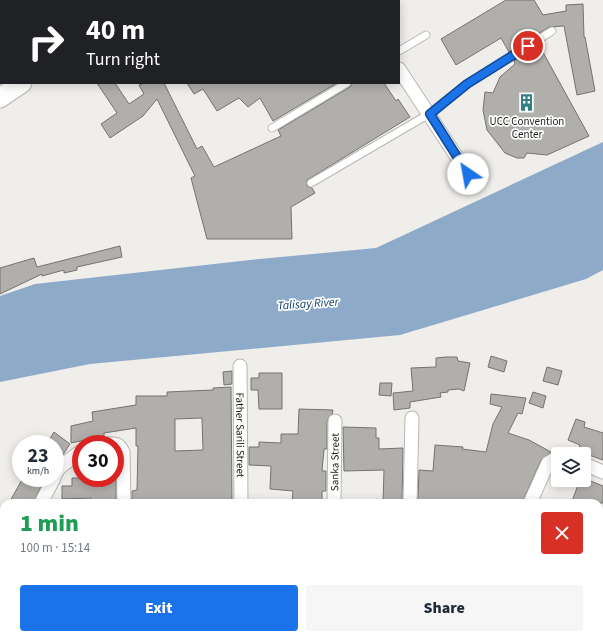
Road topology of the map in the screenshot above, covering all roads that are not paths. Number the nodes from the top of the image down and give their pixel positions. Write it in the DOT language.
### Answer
graph roads {
  1 [pos="552,31"];
  2 [pos="426,35"];
  3 [pos="400,50"];
  4 [pos="400,70"];
  5 [pos="21,84"];
  6 [pos="345,84"];
  7 [pos="0,98"];
  8 [pos="430,114"];
  9 [pos="272,128"];
  10 [pos="468,174"];
  11 [pos="311,183"];
  12 [pos="240,366"];
  13 [pos="412,418"];
  14 [pos="335,421"];
  15 [pos="551,461"];
  16 [pos="591,467"];
  17 [pos="603,472"];
  18 [pos="49,487"];
  19 [pos="124,487"];
  20 [pos="43,499"];
  21 [pos="124,499"];
  22 [pos="241,499"];
  23 [pos="334,499"];
  24 [pos="410,499"];
  25 [pos="532,499"];
  1 -- 8 [label="lane"];
  2 -- 3 [label="lane"];
  4 -- 8 [label="street"];
  5 -- 7 [label="main road"];
  6 -- 9 [label="lane"];
  8 -- 10 [label="street"];
  8 -- 11 [label="lane"];
  12 -- 22 [label="street, Father Sarili Street"];
  13 -- 24 [label="street"];
  14 -- 23 [label="street, Sanka Street"];
  15 -- 25 [label="street"];
  16 -- 17 [label="street"];
  18 -- 20 [label="street"];
  19 -- 21 [label="street"];
}
